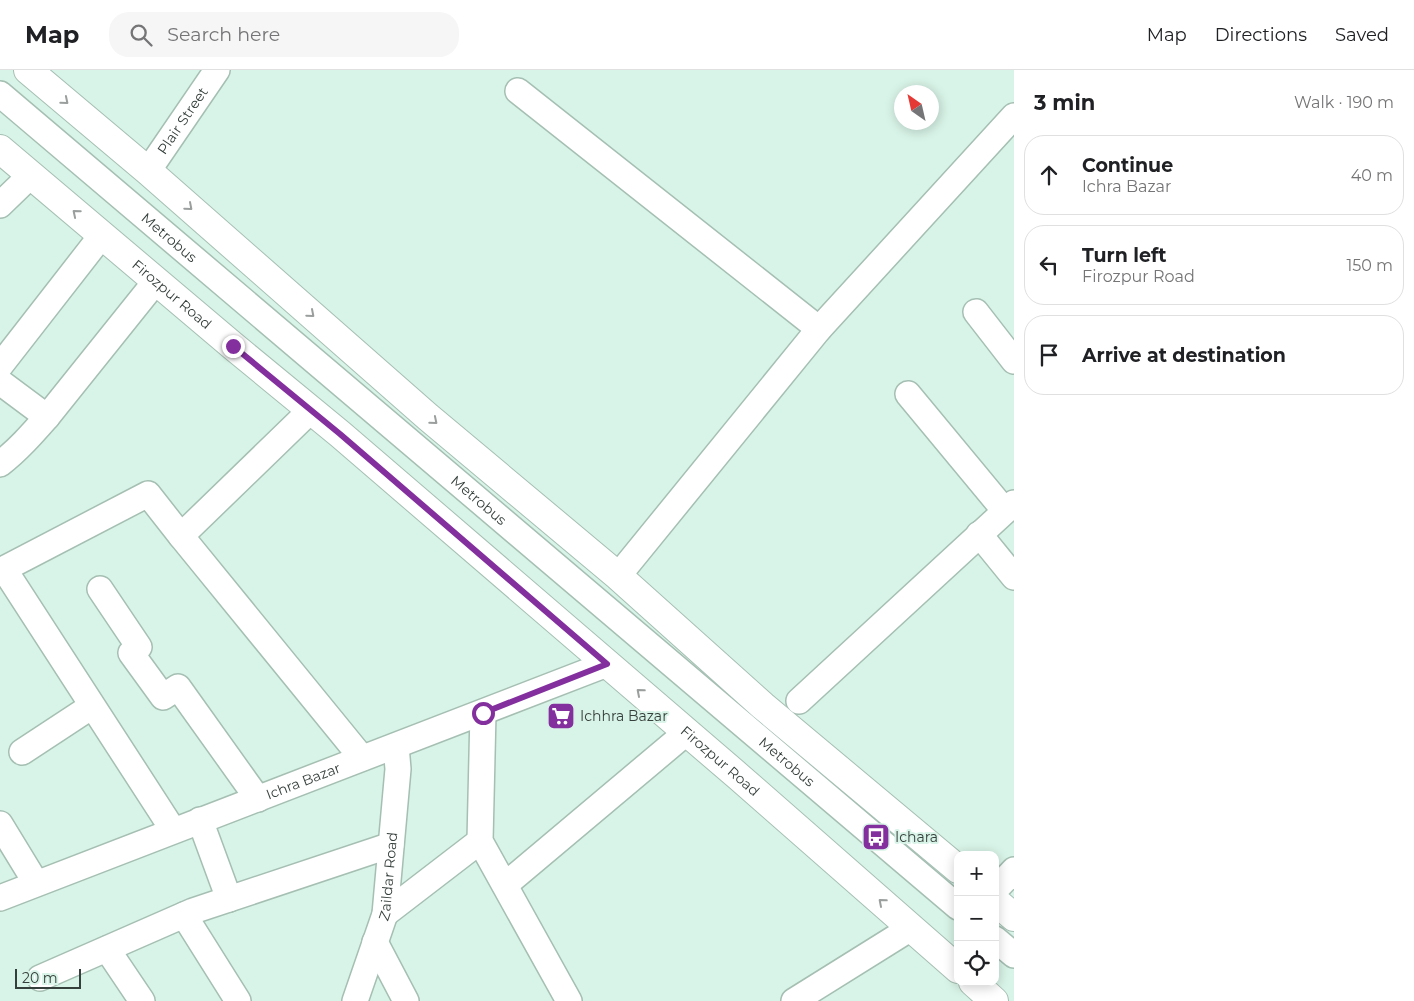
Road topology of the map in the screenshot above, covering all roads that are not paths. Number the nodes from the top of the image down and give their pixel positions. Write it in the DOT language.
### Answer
graph roads {
  1 [pos="28,70"];
  2 [pos="217,70"];
  3 [pos="518,91"];
  4 [pos="0,94"];
  5 [pos="1014,116"];
  6 [pos="0,149"];
  7 [pos="148,172"];
  8 [pos="31,175"];
  9 [pos="0,205"];
  10 [pos="102,235"];
  11 [pos="156,281"];
  12 [pos="976,312"];
  13 [pos="819,329"];
  14 [pos="1014,361"];
  15 [pos="0,366"];
  16 [pos="0,382"];
  17 [pos="908,394"];
  18 [pos="311,410"];
  19 [pos="47,417"];
  20 [pos="0,464"];
  21 [pos="1009,507"];
  22 [pos="980,534"];
  23 [pos="181,536"];
  24 [pos="2,570"];
  25 [pos="618,576"];
  26 [pos="1014,577"];
  27 [pos="100,590"];
  28 [pos="607,664"];
  29 [pos="799,701"];
  30 [pos="92,706"];
  31 [pos="483,713"];
  32 [pos="687,732"];
  33 [pos="396,746"];
  34 [pos="22,752"];
  35 [pos="362,758"];
  36 [pos="258,799"];
  37 [pos="200,820"];
  38 [pos="0,824"];
  39 [pos="174,830"];
  40 [pos="480,841"];
  41 [pos="391,845"];
  42 [pos="954,867"];
  43 [pos="1014,870"];
  44 [pos="36,883"];
  45 [pos="505,885"];
  46 [pos="999,886"];
  47 [pos="0,898"];
  48 [pos="229,899"];
  49 [pos="954,904"];
  50 [pos="999,904"];
  51 [pos="385,914"];
  52 [pos="184,915"];
  53 [pos="1014,917"];
  54 [pos="911,928"];
  55 [pos="997,941"];
  56 [pos="375,942"];
  57 [pos="107,949"];
  58 [pos="1014,955"];
  59 [pos="954,966"];
  60 [pos="40,978"];
  61 [pos="977,986"];
  62 [pos="142,1001"];
  63 [pos="238,1001"];
  64 [pos="354,1001"];
  65 [pos="406,1001"];
  66 [pos="569,1001"];
  67 [pos="794,1001"];
  68 [pos="994,1001"];
  1 -- 7 [label="main road, one-way"];
  2 -- 7 [label="street, Plair Street"];
  3 -- 13 [label="street"];
  4 -- 49 [label="street, Metrobus"];
  5 -- 13 [label="street"];
  6 -- 8 [label="main road, Firozpur Road"];
  7 -- 25 [label="main road, one-way"];
  8 -- 9 [label="street"];
  10 -- 8 [label="main road, Firozpur Road, one-way"];
  10 -- 11 [label="main road, Firozpur Road"];
  10 -- 15 [label="street"];
  11 -- 18 [label="main road, Firozpur Road"];
  11 -- 19 [label="street"];
  12 -- 14 [label="street"];
  13 -- 25 [label="street"];
  16 -- 19 [label="street"];
  17 -- 21 [label="street"];
  18 -- 23 [label="street"];
  18 -- 28 [label="main road, Firozpur Road"];
  19 -- 20 [label="street"];
  21 -- 22 [label="street"];
  22 -- 26 [label="street"];
  22 -- 29 [label="street"];
  23 -- 24 [label="street"];
  23 -- 35 [label="street"];
  24 -- 30 [label="street"];
  25 -- 42 [label="main road"];
  27 -- 36 [label="street"];
  28 -- 31 [label="street, Ichra Bazar"];
  32 -- 28 [label="main road, Firozpur Road, one-way"];
  30 -- 34 [label="street"];
  30 -- 39 [label="street"];
  31 -- 33 [label="street, Ichra Bazar"];
  31 -- 40 [label="street"];
  32 -- 45 [label="street"];
  54 -- 32 [label="main road, Firozpur Road, one-way"];
  33 -- 35 [label="street, Ichra Bazar"];
  33 -- 41 [label="street, Zaildar Road"];
  35 -- 36 [label="street, Ichra Bazar"];
  36 -- 37 [label="street, Ichra Bazar"];
  37 -- 39 [label="street, Ichra Bazar"];
  37 -- 48 [label="street"];
  38 -- 44 [label="street"];
  39 -- 44 [label="street, Ichra Bazar"];
  40 -- 45 [label="street"];
  40 -- 51 [label="street"];
  41 -- 48 [label="street"];
  41 -- 51 [label="street, Zaildar Road"];
  43 -- 46 [label="street"];
  44 -- 47 [label="street, Ichra Bazar"];
  45 -- 66 [label="street"];
  48 -- 52 [label="street"];
  50 -- 53 [label="main road"];
  51 -- 56 [label="street, Zaildar Road"];
  52 -- 57 [label="street"];
  52 -- 63 [label="street"];
  54 -- 59 [label="main road, Firozpur Road"];
  54 -- 67 [label="street"];
  55 -- 58 [label="street"];
  56 -- 64 [label="street, Zaildar Road"];
  56 -- 65 [label="street"];
  57 -- 60 [label="street"];
  57 -- 62 [label="street"];
  61 -- 68 [label="main road"];
}
